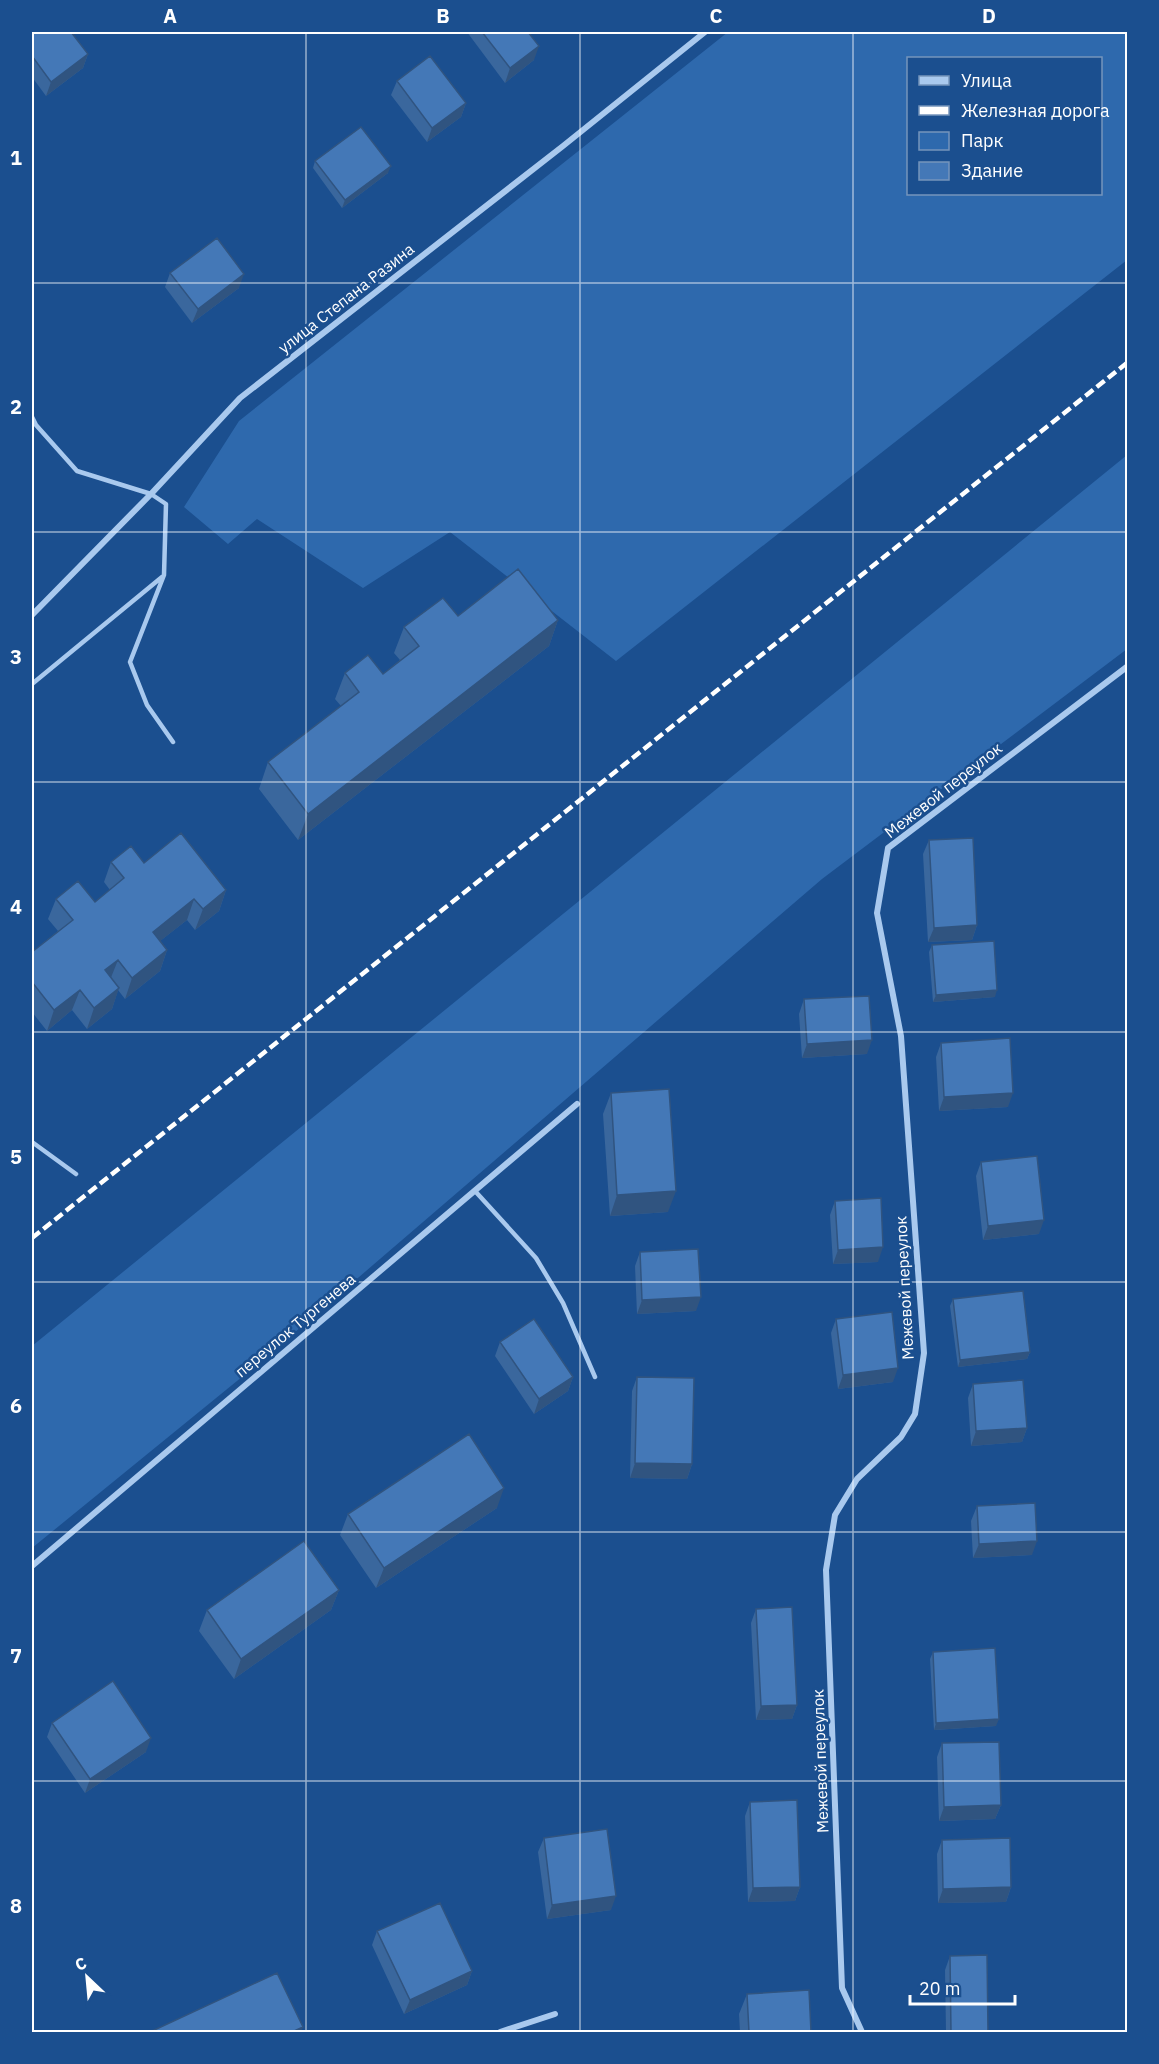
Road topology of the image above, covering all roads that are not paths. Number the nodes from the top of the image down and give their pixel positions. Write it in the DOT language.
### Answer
graph roads {
  1 [pos="705,32"];
  2 [pos="32,417"];
  3 [pos="151,494"];
  4 [pos="164,575"];
  5 [pos="32,615"];
  6 [pos="1128,666"];
  7 [pos="32,684"];
  8 [pos="173,742"];
  9 [pos="577,1104"];
  10 [pos="32,1142"];
  11 [pos="76,1174"];
  12 [pos="475,1191"];
  13 [pos="595,1377"];
  14 [pos="32,1566"];
  15 [pos="555,2014"];
  16 [pos="500,2032"];
  17 [pos="862,2032"];
  1 -- 3 [label="street, улица Степана Разина"];
  2 -- 3 [label="lane"];
  3 -- 4 [label="lane"];
  3 -- 5 [label="street, улица Степана Разина"];
  4 -- 7 [label="lane"];
  4 -- 8 [label="lane"];
  6 -- 17 [label="street, Межевой переулок"];
  9 -- 12 [label="street, переулок Тургенева"];
  10 -- 11 [label="lane"];
  12 -- 13 [label="lane"];
  12 -- 14 [label="street, переулок Тургенева"];
  15 -- 16 [label="street"];
}
